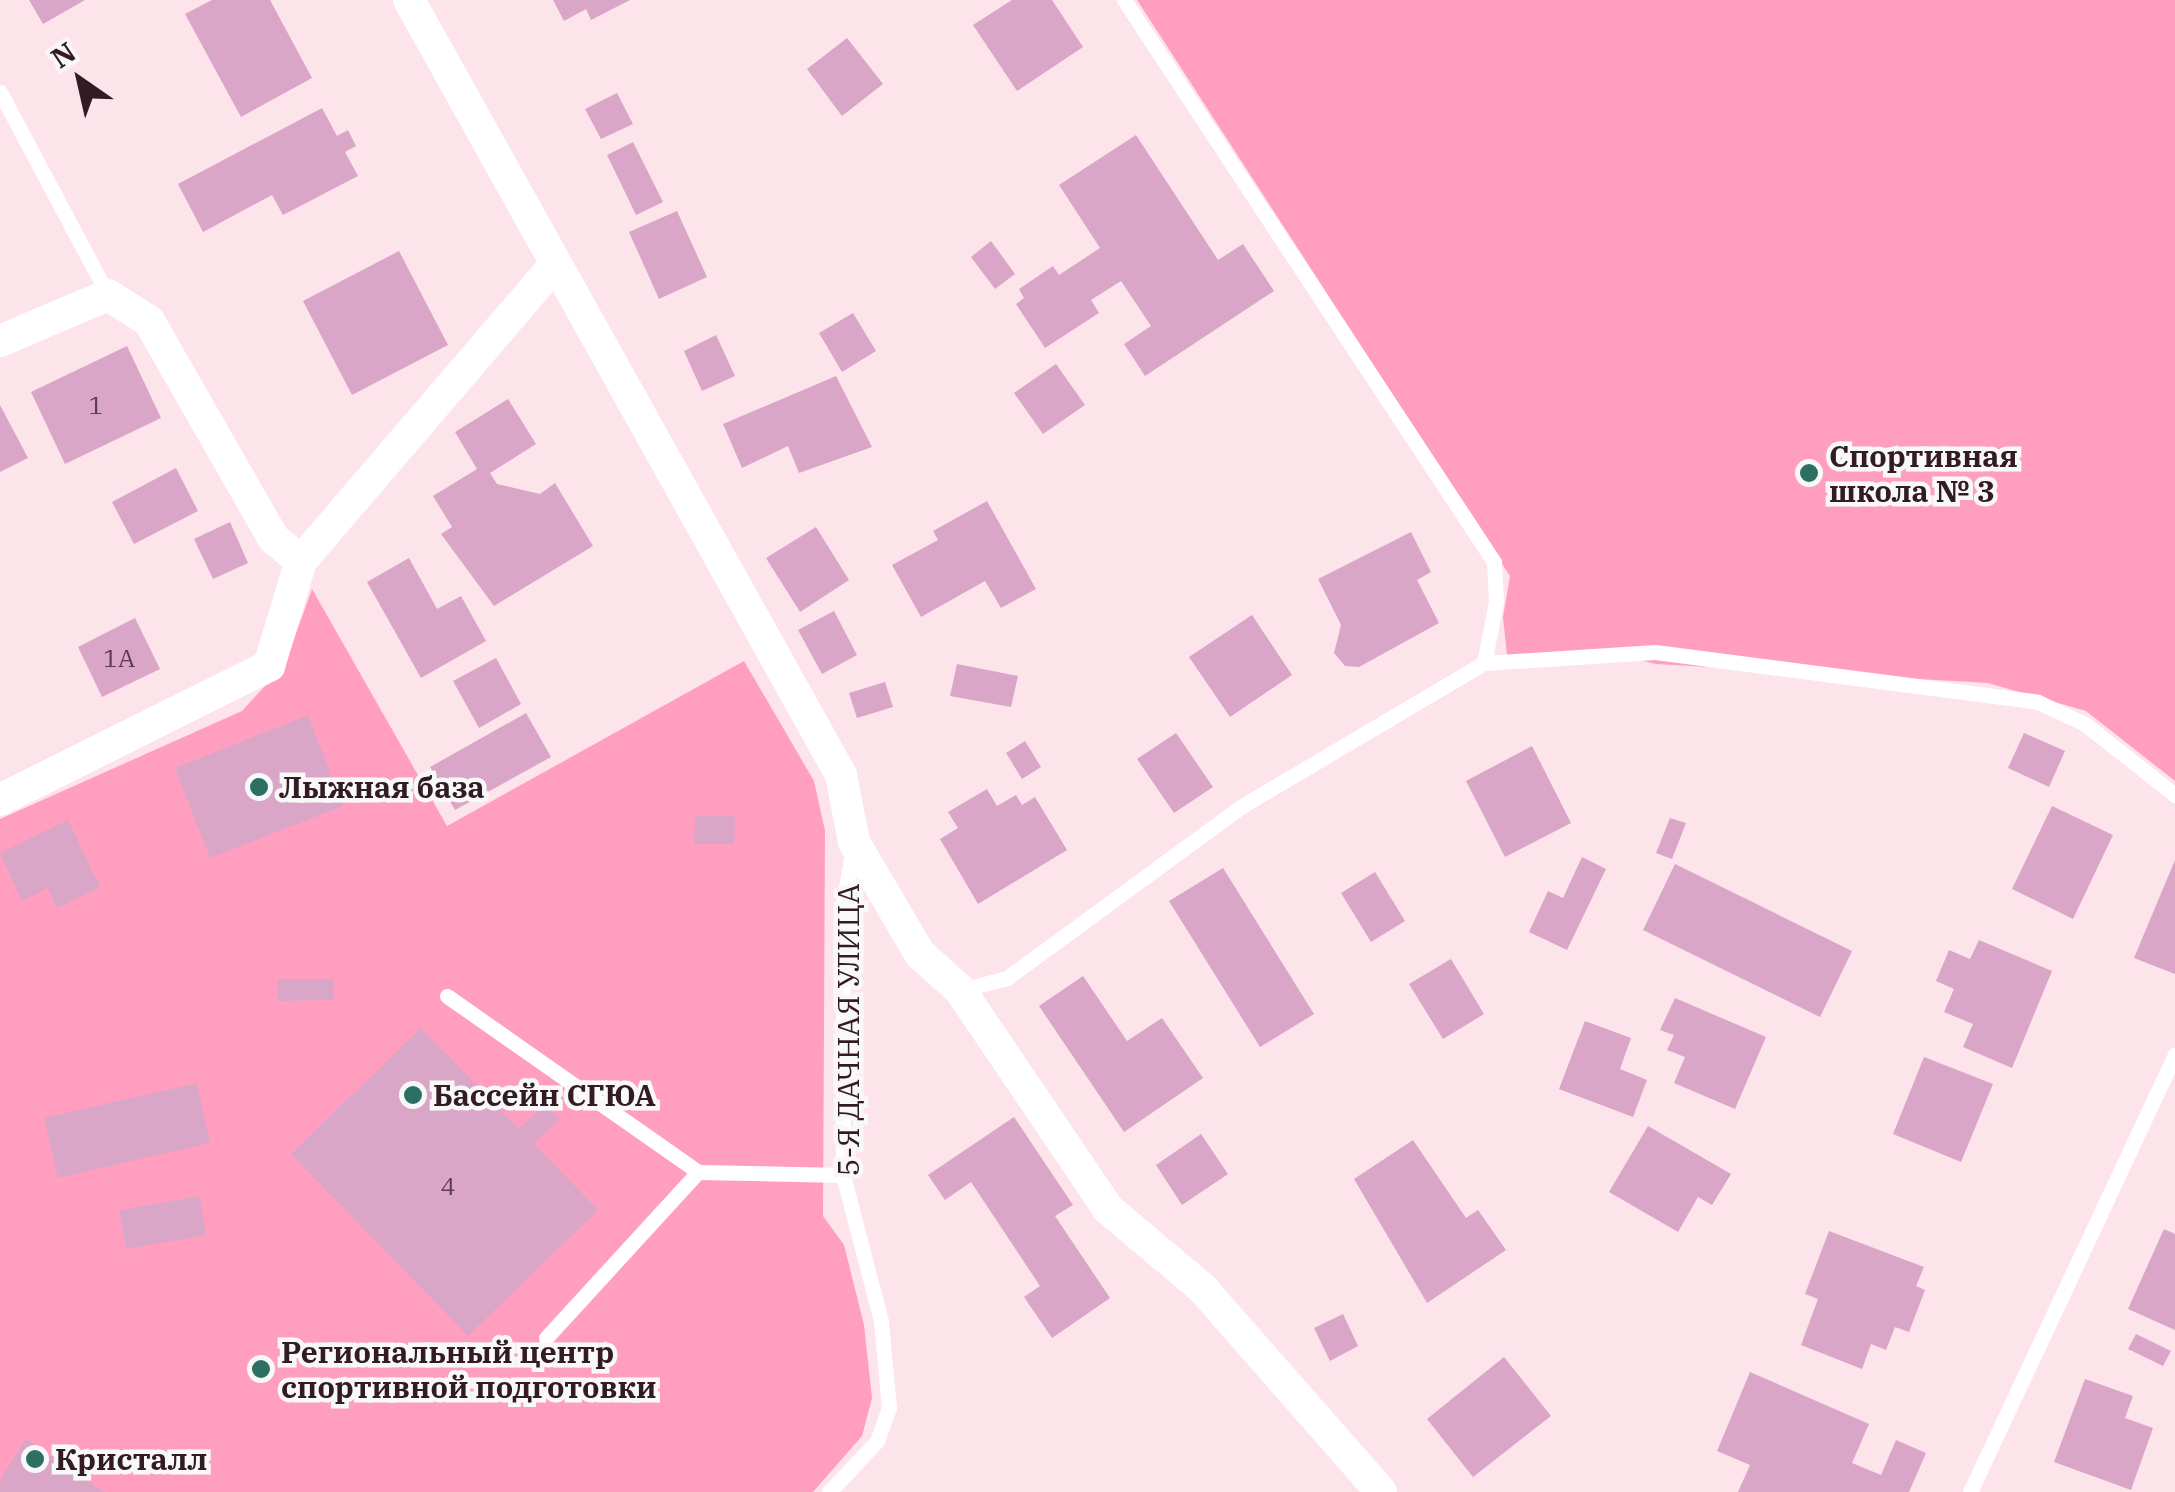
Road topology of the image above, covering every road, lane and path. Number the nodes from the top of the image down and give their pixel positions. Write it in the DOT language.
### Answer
graph roads {
  1 [pos="409,0"];
  2 [pos="1124,0"];
  3 [pos="0,92"];
  4 [pos="555,265"];
  5 [pos="108,294"];
  6 [pos="0,341"];
  7 [pos="302,562"];
  8 [pos="1484,663"];
  9 [pos="2175,795"];
  10 [pos="0,800"];
  11 [pos="854,842"];
  12 [pos="960,990"];
  13 [pos="447,996"];
  14 [pos="2175,1055"];
  15 [pos="698,1172"];
  16 [pos="843,1175"];
  17 [pos="546,1338"];
  18 [pos="829,1492"];
  19 [pos="1381,1492"];
  20 [pos="1970,1492"];
  1 -- 4 [label="street"];
  2 -- 8 [label="lane"];
  3 -- 5 [label="lane"];
  4 -- 7 [label="street"];
  4 -- 11 [label="street"];
  5 -- 6 [label="street"];
  5 -- 7 [label="street"];
  7 -- 10 [label="street"];
  8 -- 9 [label="lane"];
  8 -- 12 [label="lane"];
  11 -- 12 [label="street"];
  11 -- 16 [label="lane, 5-Я ДАЧНАЯ УЛИЦА"];
  12 -- 19 [label="street"];
  13 -- 15 [label="lane"];
  14 -- 20 [label="lane"];
  15 -- 16 [label="lane"];
  15 -- 17 [label="lane"];
  16 -- 18 [label="lane, 5-Я ДАЧНАЯ УЛИЦА"];
}
